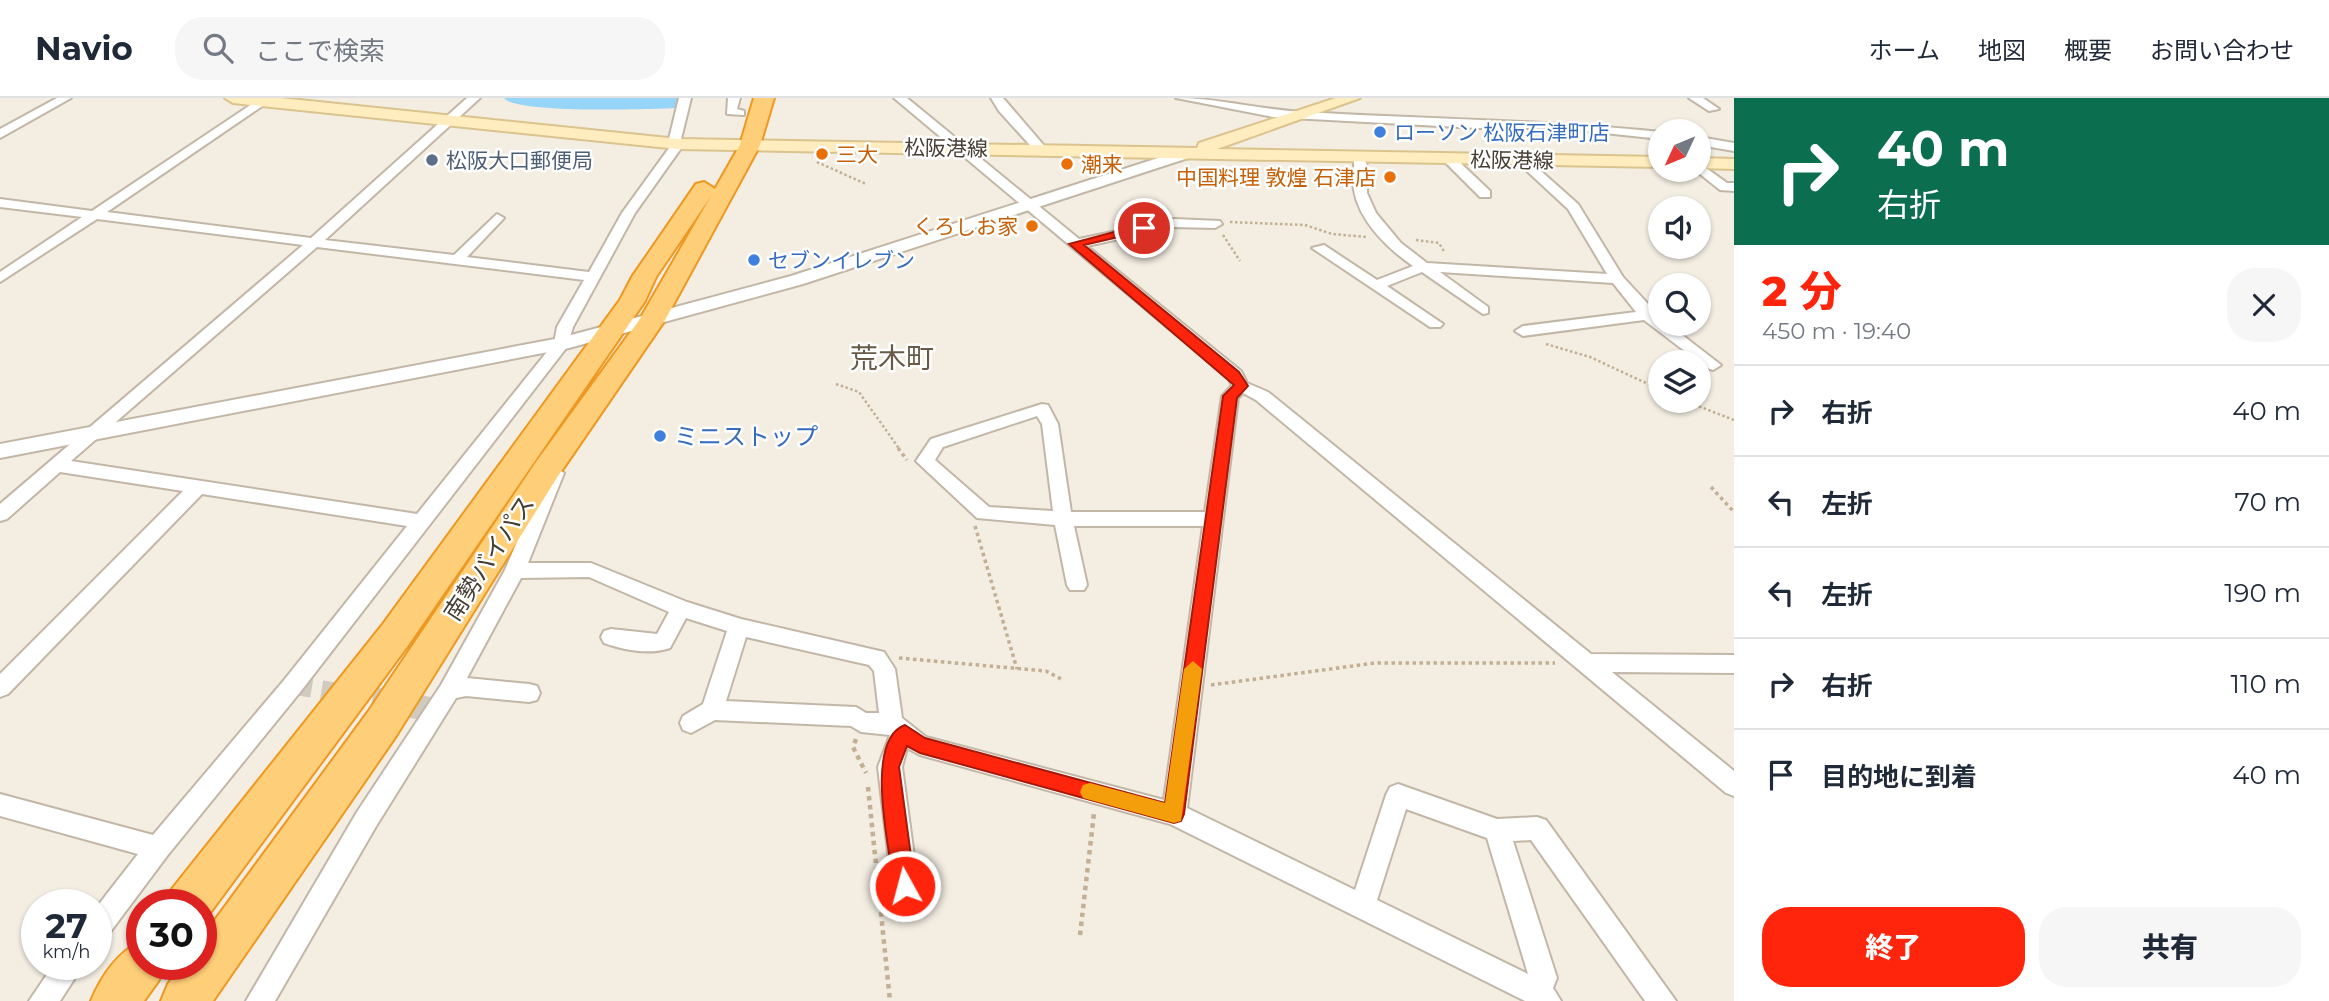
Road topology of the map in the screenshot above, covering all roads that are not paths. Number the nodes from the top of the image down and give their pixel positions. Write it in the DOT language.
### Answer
graph roads {
  1 [pos="65,98"];
  2 [pos="233,98"];
  3 [pos="474,98"];
  4 [pos="685,98"];
  5 [pos="900,98"];
  6 [pos="997,98"];
  7 [pos="1182,98"];
  8 [pos="1352,98"];
  9 [pos="1695,98"];
  10 [pos="266,100"];
  11 [pos="746,102"];
  12 [pos="1713,109"];
  13 [pos="1303,114"];
  14 [pos="450,120"];
  15 [pos="0,134"];
  16 [pos="1648,135"];
  17 [pos="1712,143"];
  18 [pos="678,144"];
  19 [pos="738,145"];
  20 [pos="1734,147"];
  21 [pos="959,149"];
  22 [pos="1042,151"];
  23 [pos="1186,154"];
  24 [pos="1359,157"];
  25 [pos="1450,159"];
  26 [pos="1521,160"];
  27 [pos="1648,162"];
  28 [pos="1734,164"];
  29 [pos="1712,165"];
  30 [pos="1712,175"];
  31 [pos="1731,190"];
  32 [pos="1485,194"];
  33 [pos="0,203"];
  34 [pos="1028,205"];
  35 [pos="95,215"];
  36 [pos="498,218"];
  37 [pos="1215,224"];
  38 [pos="313,243"];
  39 [pos="1075,244"];
  40 [pos="1319,248"];
  41 [pos="457,260"];
  42 [pos="1423,267"];
  43 [pos="592,277"];
  44 [pos="0,278"];
  45 [pos="1617,279"];
  46 [pos="1376,285"];
  47 [pos="1483,310"];
  48 [pos="1647,315"];
  49 [pos="652,320"];
  50 [pos="1435,324"];
  51 [pos="609,331"];
  52 [pos="1522,331"];
  53 [pos="562,344"];
  54 [pos="1713,365"];
  55 [pos="1241,386"];
  56 [pos="90,435"];
  57 [pos="0,451"];
  58 [pos="56,465"];
  59 [pos="547,469"];
  60 [pos="197,488"];
  61 [pos="0,514"];
  62 [pos="1063,519"];
  63 [pos="1214,519"];
  64 [pos="422,522"];
  65 [pos="514,571"];
  66 [pos="1077,585"];
  67 [pos="681,608"];
  68 [pos="741,627"];
  69 [pos="611,637"];
  70 [pos="1589,663"];
  71 [pos="1734,664"];
  72 [pos="0,688"];
  73 [pos="449,691"];
  74 [pos="529,693"];
  75 [pos="712,710"];
  76 [pos="691,723"];
  77 [pos="898,728"];
  78 [pos="1734,785"];
  79 [pos="0,805"];
  80 [pos="1174,814"];
  81 [pos="1497,830"];
  82 [pos="158,848"];
  83 [pos="905,886"];
  84 [pos="200,889"];
  85 [pos="1362,907"];
  86 [pos="112,909"];
  87 [pos="59,980"];
  88 [pos="131,980"];
  89 [pos="1543,997"];
  90 [pos="43,1001"];
  91 [pos="115,1001"];
  92 [pos="185,1001"];
  93 [pos="260,1001"];
  94 [pos="1662,1001"];
  1 -- 15 [label="street"];
  2 -- 10 [label="main road, 松阪港線"];
  3 -- 14 [label="street"];
  4 -- 18 [label="street"];
  5 -- 21 [label="street"];
  6 -- 22 [label="street"];
  7 -- 13 [label="street"];
  8 -- 13 [label="main road"];
  9 -- 12 [label="street"];
  10 -- 14 [label="main road, 松阪港線"];
  10 -- 35 [label="street"];
  11 -- 19 [label="highway, 南勢バイパス"];
  13 -- 16 [label="street"];
  13 -- 23 [label="main road"];
  14 -- 18 [label="main road, 松阪港線"];
  14 -- 38 [label="street"];
  17 -- 20 [label="street"];
  18 -- 19 [label="main road, 松阪港線"];
  18 -- 43 [label="street"];
  19 -- 21 [label="main road, 松阪港線"];
  19 -- 49 [label="highway, 南勢バイパス"];
  19 -- 51 [label="highway, 南勢バイパス"];
  21 -- 22 [label="main road, 松阪港線"];
  21 -- 34 [label="street"];
  22 -- 23 [label="main road, 松阪港線"];
  23 -- 24 [label="main road, 松阪港線"];
  23 -- 34 [label="street"];
  24 -- 25 [label="main road, 松阪港線"];
  24 -- 42 [label="street"];
  25 -- 26 [label="main road, 松阪港線"];
  25 -- 32 [label="street"];
  26 -- 27 [label="main road, 松阪港線"];
  26 -- 45 [label="street"];
  28 -- 29 [label="main road"];
  30 -- 31 [label="street"];
  33 -- 35 [label="street"];
  34 -- 39 [label="street"];
  34 -- 49 [label="street"];
  35 -- 38 [label="street"];
  35 -- 44 [label="street"];
  36 -- 41 [label="street"];
  37 -- 39 [label="street"];
  38 -- 41 [label="street"];
  38 -- 56 [label="street"];
  39 -- 55 [label="street"];
  40 -- 46 [label="street"];
  41 -- 43 [label="street"];
  42 -- 45 [label="street"];
  42 -- 46 [label="street"];
  42 -- 47 [label="street"];
  43 -- 53 [label="street"];
  45 -- 48 [label="street"];
  46 -- 50 [label="street"];
  48 -- 52 [label="street"];
  48 -- 54 [label="street"];
  49 -- 51 [label="street"];
  49 -- 59 [label="highway, 南勢バイパス"];
  51 -- 53 [label="street"];
  51 -- 84 [label="highway, 南勢バイパス"];
  53 -- 56 [label="street"];
  53 -- 64 [label="street"];
  55 -- 63 [label="street"];
  55 -- 70 [label="street"];
  56 -- 57 [label="street"];
  56 -- 58 [label="street"];
  58 -- 60 [label="street"];
  58 -- 61 [label="street"];
  59 -- 65 [label="street"];
  59 -- 92 [label="highway, 南勢バイパス"];
  60 -- 64 [label="street"];
  60 -- 72 [label="street"];
  62 -- 62 [label="street"];
  62 -- 63 [label="street"];
  62 -- 66 [label="street"];
  63 -- 80 [label="street"];
  64 -- 82 [label="street"];
  65 -- 67 [label="street"];
  65 -- 73 [label="street"];
  67 -- 68 [label="street"];
  67 -- 69 [label="street"];
  68 -- 75 [label="street"];
  68 -- 77 [label="street"];
  70 -- 71 [label="street"];
  70 -- 78 [label="street"];
  73 -- 74 [label="street"];
  73 -- 93 [label="street"];
  75 -- 76 [label="street"];
  75 -- 77 [label="street"];
  77 -- 80 [label="street"];
  77 -- 83 [label="street"];
  79 -- 82 [label="street"];
  80 -- 85 [label="street"];
  81 -- 85 [label="street"];
  81 -- 89 [label="street"];
  81 -- 94 [label="street"];
  82 -- 86 [label="street"];
  85 -- 89 [label="street"];
  87 -- 90 [label="street"];
  88 -- 91 [label="highway"];
}
